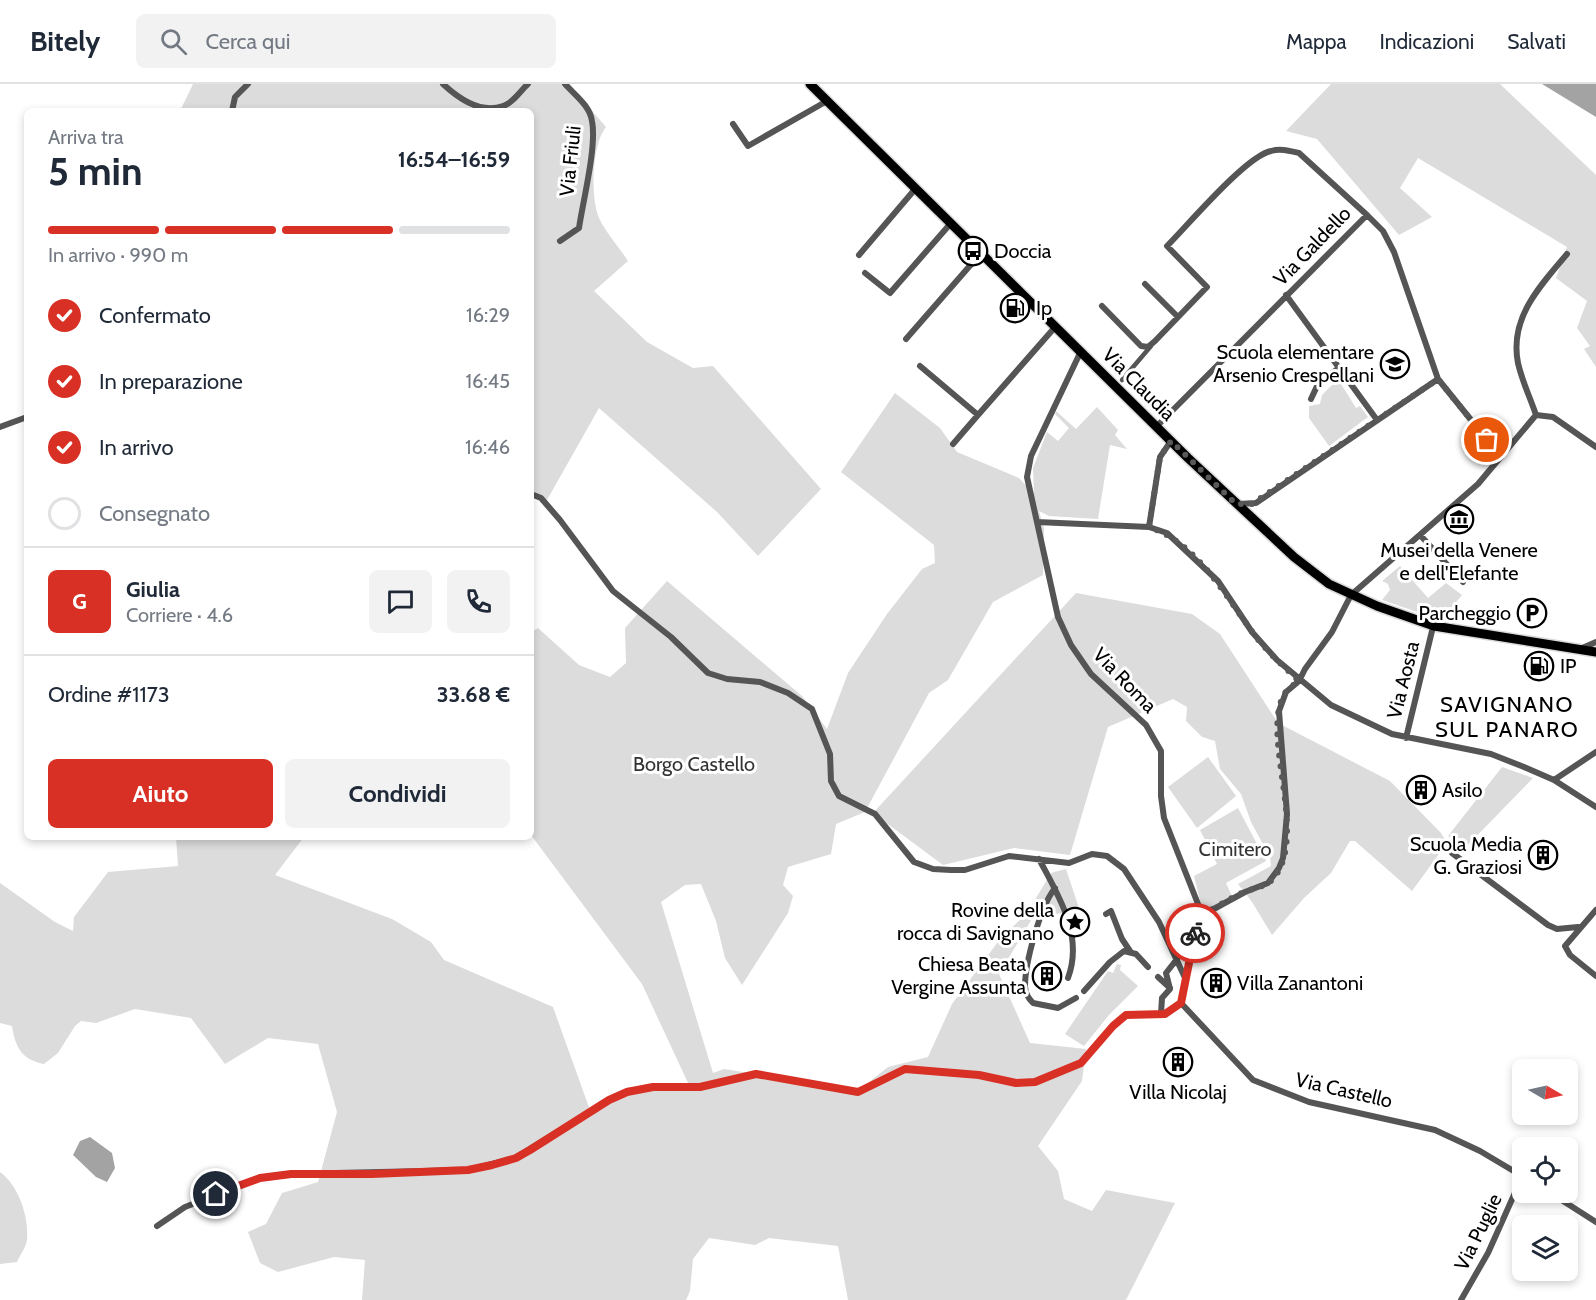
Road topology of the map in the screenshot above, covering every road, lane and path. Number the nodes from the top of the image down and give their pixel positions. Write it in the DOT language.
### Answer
graph roads {
  1 [pos="248,84"];
  2 [pos="443,84"];
  3 [pos="528,84"];
  4 [pos="566,84"];
  5 [pos="810,84"];
  6 [pos="827,101"];
  7 [pos="233,108"];
  8 [pos="733,124"];
  9 [pos="916,188"];
  10 [pos="1367,215"];
  11 [pos="951,223"];
  12 [pos="560,241"];
  13 [pos="981,253"];
  14 [pos="1567,254"];
  15 [pos="859,255"];
  16 [pos="865,273"];
  17 [pos="1146,284"];
  18 [pos="1287,295"];
  19 [pos="1102,306"];
  20 [pos="1178,317"];
  21 [pos="1056,326"];
  22 [pos="906,339"];
  23 [pos="1155,341"];
  24 [pos="1081,351"];
  25 [pos="920,366"];
  26 [pos="1339,368"];
  27 [pos="1438,379"];
  28 [pos="1122,380"];
  29 [pos="1311,399"];
  30 [pos="978,415"];
  31 [pos="1536,415"];
  32 [pos="24,418"];
  33 [pos="1377,420"];
  34 [pos="1157,426"];
  35 [pos="0,427"];
  36 [pos="1171,441"];
  37 [pos="953,444"];
  38 [pos="1596,447"];
  39 [pos="1501,457"];
  40 [pos="534,495"];
  41 [pos="1256,503"];
  42 [pos="1236,504"];
  43 [pos="1252,519"];
  44 [pos="1037,522"];
  45 [pos="1149,527"];
  46 [pos="1421,536"];
  47 [pos="1463,582"];
  48 [pos="1351,595"];
  49 [pos="1432,631"];
  50 [pos="1596,642"];
  51 [pos="1578,650"];
  52 [pos="1596,652"];
  53 [pos="1299,681"];
  54 [pos="1406,738"];
  55 [pos="1596,752"];
  56 [pos="1554,780"];
  57 [pos="1596,807"];
  58 [pos="1452,853"];
  59 [pos="1039,859"];
  60 [pos="1055,888"];
  61 [pos="1596,910"];
  62 [pos="1106,914"];
  63 [pos="1199,917"];
  64 [pos="1578,927"];
  65 [pos="1130,951"];
  66 [pos="1177,959"];
  67 [pos="1148,967"];
  68 [pos="1596,976"];
  69 [pos="1158,977"];
  70 [pos="1068,978"];
  71 [pos="1186,980"];
  72 [pos="1170,989"];
  73 [pos="1084,991"];
  74 [pos="1076,998"];
  75 [pos="1181,1003"];
  76 [pos="1161,1014"];
  77 [pos="1512,1170"];
  78 [pos="1512,1199"];
  79 [pos="1566,1203"];
  80 [pos="1596,1222"];
  81 [pos="157,1226"];
  82 [pos="1461,1300"];
  1 -- 7 [label="street"];
  2 -- 3 [label="street"];
  4 -- 12 [label="street, Via Friuli"];
  5 -- 6 [label="main road, Via Claudia"];
  6 -- 8 [label="street"];
  6 -- 9 [label="main road, Via Claudia"];
  9 -- 11 [label="main road, Via Claudia"];
  9 -- 15 [label="street"];
  10 -- 18 [label="street, Via Galdello"];
  10 -- 20 [label="street, Via Galdello"];
  10 -- 27 [label="street"];
  11 -- 13 [label="main road, Via Claudia"];
  11 -- 16 [label="street"];
  13 -- 21 [label="main road, Via Claudia"];
  13 -- 22 [label="street"];
  14 -- 31 [label="street"];
  17 -- 20 [label="street"];
  18 -- 26 [label="street"];
  18 -- 34 [label="street, Via Galdello"];
  19 -- 23 [label="street"];
  20 -- 23 [label="street, Via Galdello"];
  21 -- 24 [label="main road, Via Claudia"];
  21 -- 30 [label="street"];
  23 -- 28 [label="street, Via Galdello"];
  24 -- 34 [label="main road, Via Claudia"];
  24 -- 44 [label="street, Via Roma"];
  25 -- 30 [label="street"];
  26 -- 29 [label="street"];
  26 -- 33 [label="street"];
  27 -- 33 [label="street"];
  27 -- 39 [label="street"];
  30 -- 37 [label="street"];
  31 -- 38 [label="street"];
  31 -- 39 [label="street"];
  32 -- 35 [label="street"];
  33 -- 41 [label="street"];
  34 -- 36 [label="main road, Via Claudia"];
  36 -- 42 [label="main road, Via Claudia"];
  36 -- 45 [label="street"];
  39 -- 46 [label="street"];
  40 -- 59 [label="street"];
  41 -- 42 [label="street"];
  41 -- 43 [label="street"];
  42 -- 43 [label="main road, Via Claudia"];
  43 -- 48 [label="main road, Via Claudia"];
  44 -- 45 [label="street"];
  44 -- 63 [label="street, Via Roma"];
  45 -- 53 [label="street"];
  46 -- 47 [label="street"];
  46 -- 48 [label="street"];
  48 -- 51 [label="main road, Via Claudia"];
  48 -- 53 [label="street"];
  49 -- 54 [label="street, Via Aosta"];
  50 -- 51 [label="street"];
  51 -- 52 [label="main road, Via Claudia"];
  53 -- 54 [label="street"];
  53 -- 63 [label="street"];
  54 -- 56 [label="street"];
  55 -- 56 [label="street"];
  56 -- 57 [label="street"];
  58 -- 64 [label="street"];
  59 -- 60 [label="street"];
  59 -- 66 [label="street"];
  60 -- 70 [label="street"];
  60 -- 74 [label="street"];
  61 -- 64 [label="street"];
  62 -- 65 [label="street"];
  63 -- 71 [label="street, Via Roma"];
  64 -- 68 [label="street"];
  65 -- 67 [label="street"];
  65 -- 73 [label="street"];
  66 -- 71 [label="street"];
  66 -- 72 [label="street"];
  69 -- 72 [label="street"];
  71 -- 75 [label="street, Via Roma"];
  72 -- 76 [label="street"];
  75 -- 76 [label="street"];
  75 -- 77 [label="street, Via Castello"];
  76 -- 81 [label="street"];
  78 -- 82 [label="street, Via Puglie"];
  79 -- 80 [label="street"];
}
